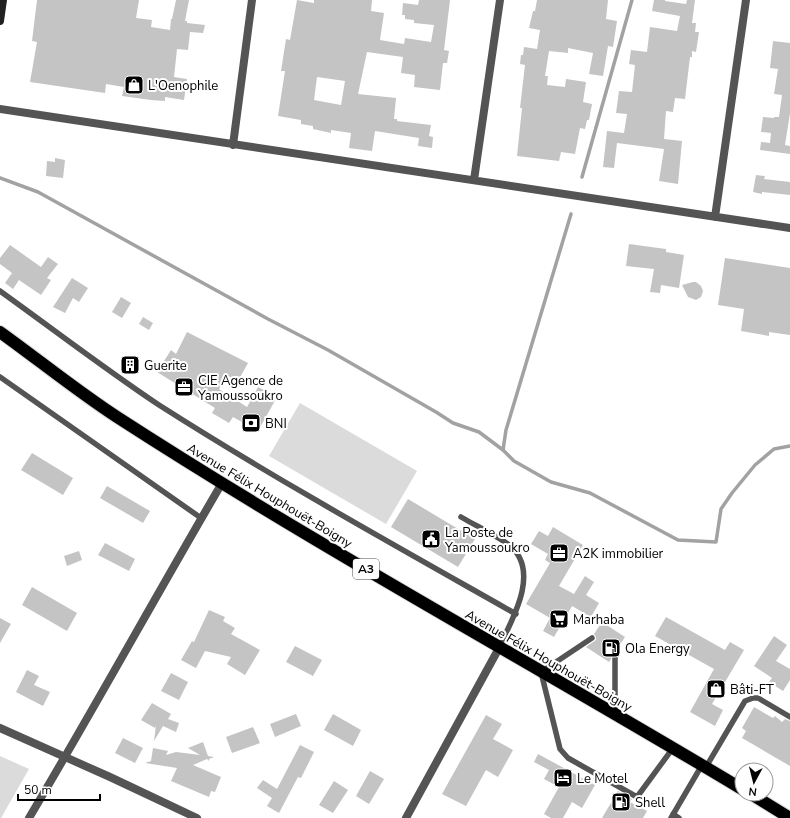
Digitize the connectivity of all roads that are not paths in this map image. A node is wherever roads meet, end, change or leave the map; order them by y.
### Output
1 (3, 0) edge
2 (252, 0) edge
3 (500, 0) edge
4 (746, 0) edge
5 (0, 21) edge
6 (0, 109) edge
7 (232, 145) junction
8 (474, 180) junction
9 (715, 217) junction
10 (790, 228) edge
11 (0, 291) edge
12 (0, 332) edge
13 (0, 377) edge
14 (222, 483) junction
15 (461, 517) dead end
16 (201, 518) junction
17 (516, 614) junction
18 (592, 638) dead end
19 (499, 648) junction
20 (615, 653) dead end
21 (541, 672) junction
22 (615, 714) junction
23 (790, 717) edge
24 (0, 728) edge
25 (673, 748) junction
26 (65, 758) junction
27 (704, 766) junction
28 (734, 784) edge
29 (764, 802) edge
30 (672, 816) edge
31 (29, 818) edge
32 (197, 818) edge
33 (406, 818) edge
34 (679, 818) edge
35 (790, 818) edge

1 - 5 street
2 - 7 street
3 - 8 street
4 - 9 street
6 - 7 street
7 - 8 street
8 - 9 street
9 - 10 street
11 - 17 lane
12 - 14 highway, Avenue Félix Houphouët-Boigny / A3
13 - 16 lane
14 - 16 street
14 - 19 highway, Avenue Félix Houphouët-Boigny / A3
15 - 17 lane
16 - 26 street
17 - 19 lane
18 - 21 lane
19 - 21 highway, Avenue Félix Houphouët-Boigny / A3
19 - 33 street
20 - 22 lane
21 - 22 highway, Avenue Félix Houphouët-Boigny / A3
21 - 25 lane
22 - 25 highway, Avenue Félix Houphouët-Boigny / A3
23 - 27 lane
24 - 26 street
25 - 27 highway, Avenue Félix Houphouët-Boigny / A3
26 - 31 street
26 - 32 street
27 - 28 highway, Avenue Félix Houphouët-Boigny / A3
27 - 30 lane
29 - 35 highway
30 - 34 lane

